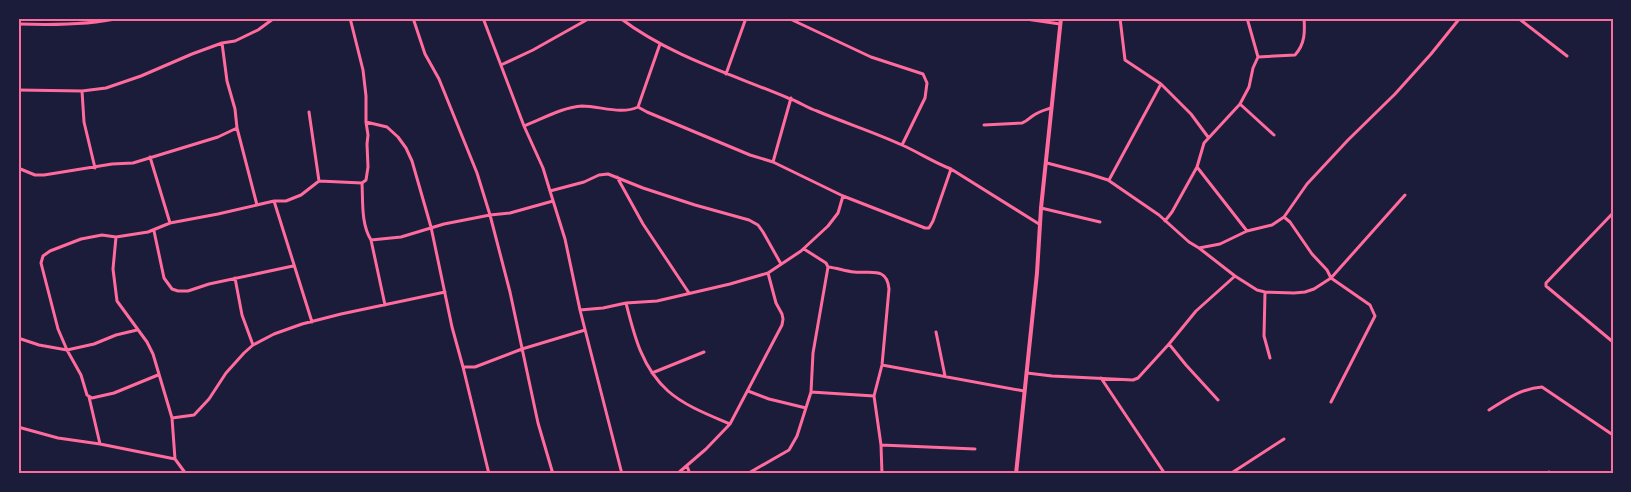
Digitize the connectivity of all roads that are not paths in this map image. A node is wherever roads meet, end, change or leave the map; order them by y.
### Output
1 (119, 18) edge
2 (273, 18) edge
3 (278, 18) edge
4 (350, 18) edge
5 (413, 18) edge
6 (483, 18) edge
7 (590, 18) edge
8 (620, 18) edge
9 (746, 18) edge
10 (788, 18) edge
11 (1019, 18) edge
12 (1061, 18) edge
13 (1120, 18) edge
14 (1247, 18) edge
15 (1304, 18) edge
16 (1459, 18) edge
17 (1518, 18) edge
18 (18, 24) edge
19 (1060, 24) junction
20 (222, 43) junction
21 (660, 44) junction
22 (1568, 56) dead end
23 (1258, 57) junction
24 (501, 65) junction
25 (726, 74) junction
26 (1161, 84) junction
27 (18, 90) edge
28 (82, 91) junction
29 (791, 99) junction
30 (1240, 104) junction
31 (638, 107) junction
32 (1051, 108) junction
33 (309, 112) dead end
34 (366, 122) junction
35 (984, 125) dead end
36 (524, 126) junction
37 (237, 128) junction
38 (1274, 135) dead end
39 (1208, 137) junction
40 (902, 145) junction
41 (150, 157) junction
42 (773, 162) junction
43 (1047, 163) junction
44 (1197, 167) junction
45 (18, 168) edge
46 (95, 168) junction
47 (951, 169) junction
48 (617, 177) junction
49 (1108, 180) junction
50 (319, 181) junction
51 (362, 183) junction
52 (550, 191) junction
53 (1405, 195) dead end
54 (843, 196) junction
55 (274, 201) junction
56 (553, 201) junction
57 (257, 205) junction
58 (1041, 207) junction
59 (1613, 213) edge
60 (490, 215) junction
61 (1284, 217) junction
62 (1165, 220) junction
63 (1100, 222) dead end
64 (170, 223) junction
65 (1040, 224) junction
66 (432, 227) junction
67 (154, 231) junction
68 (1247, 231) junction
69 (116, 237) junction
70 (371, 240) junction
71 (1199, 248) junction
72 (804, 249) junction
73 (782, 265) junction
74 (293, 266) junction
75 (828, 267) junction
76 (768, 273) junction
77 (1235, 276) junction
78 (235, 278) junction
79 (1331, 278) junction
80 (445, 292) junction
81 (1265, 292) junction
82 (689, 293) junction
83 (626, 303) junction
84 (385, 305) junction
85 (580, 310) junction
86 (312, 322) junction
87 (136, 330) junction
88 (585, 330) junction
89 (936, 332) dead end
90 (18, 338) edge
91 (1613, 342) edge
92 (1169, 344) junction
93 (253, 345) junction
94 (67, 350) junction
95 (522, 350) junction
96 (704, 352) dead end
97 (1270, 358) dead end
98 (882, 365) junction
99 (463, 367) junction
100 (652, 372) junction
101 (1026, 373) junction
102 (158, 375) junction
103 (945, 376) junction
104 (1101, 378) junction
105 (748, 391) junction
106 (1024, 391) junction
107 (811, 392) junction
108 (874, 396) junction
109 (89, 397) junction
110 (1218, 400) dead end
111 (1331, 402) dead end
112 (806, 408) junction
113 (1489, 410) dead end
114 (172, 418) junction
115 (729, 424) junction
116 (18, 427) edge
117 (1613, 435) edge
118 (1284, 439) dead end
119 (100, 444) junction
120 (881, 445) junction
121 (975, 449) dead end
122 (175, 459) junction
123 (687, 466) junction
124 (186, 474) edge
125 (489, 474) edge
126 (553, 474) edge
127 (622, 474) edge
128 (677, 474) edge
129 (690, 474) edge
130 (747, 474) edge
131 (882, 474) edge
132 (1016, 474) edge
133 (1165, 474) edge
134 (1230, 474) edge

1 - 18 street
2 - 3 street
2 - 20 street
4 - 34 street
5 - 60 street
6 - 24 street
7 - 24 street
8 - 21 street
9 - 25 street
10 - 40 street
11 - 19 street
12 - 19 street
13 - 26 street
14 - 23 street
15 - 23 street
16 - 61 street
17 - 22 street
19 - 32 street
20 - 28 street
20 - 37 street
21 - 25 street
21 - 31 street
23 - 30 street
24 - 36 street
25 - 29 street
26 - 39 street
26 - 49 street
27 - 28 street
28 - 46 street
29 - 40 street
29 - 42 street
30 - 38 street
30 - 39 street
31 - 36 street
31 - 42 street
32 - 35 street
32 - 43 street
33 - 50 street
34 - 51 street
34 - 66 street
36 - 52 street
37 - 41 street
37 - 57 street
39 - 44 street
40 - 47 street
41 - 46 street
41 - 64 street
42 - 54 street
43 - 49 street
43 - 58 street
44 - 62 street
44 - 68 street
45 - 46 street
47 - 54 street
47 - 65 street
48 - 52 street
48 - 73 street
48 - 82 street
49 - 62 street
50 - 51 street
50 - 55 street
51 - 70 street
52 - 56 street
53 - 79 street
54 - 72 street
55 - 57 street
55 - 74 street
56 - 60 street
56 - 85 street
57 - 64 street
58 - 63 street
58 - 65 street
59 - 91 street
60 - 66 street
60 - 95 street
61 - 68 street
61 - 79 street
62 - 71 street
64 - 67 street
65 - 101 street
66 - 70 street
66 - 80 street
67 - 69 street
67 - 78 street
68 - 71 street
69 - 87 street
69 - 94 street
70 - 84 street
71 - 77 street
72 - 73 street
72 - 75 street
73 - 76 street
74 - 78 street
74 - 86 street
75 - 98 street
75 - 107 street
76 - 82 street
76 - 105 street
77 - 81 street
77 - 92 street
78 - 93 street
79 - 81 street
79 - 111 street
80 - 84 street
80 - 99 street
81 - 97 street
82 - 83 street
83 - 85 street
83 - 100 street
84 - 86 street
85 - 88 street
86 - 93 street
87 - 94 street
87 - 102 street
88 - 95 street
88 - 127 street
89 - 103 street
90 - 94 street
92 - 104 street
92 - 110 street
93 - 114 street
94 - 109 street
95 - 99 street
95 - 126 street
96 - 100 street
98 - 103 street
98 - 108 street
99 - 125 street
100 - 115 street
101 - 104 street
101 - 106 street
102 - 109 street
102 - 114 street
103 - 106 street
104 - 133 street
105 - 112 street
105 - 115 street
106 - 132 street
107 - 108 street
107 - 112 street
108 - 120 street
109 - 119 street
112 - 130 street
113 - 117 street
114 - 122 street
115 - 123 street
116 - 119 street
118 - 134 street
119 - 122 street
120 - 121 street
120 - 131 street
122 - 124 street
123 - 128 street
123 - 129 street

